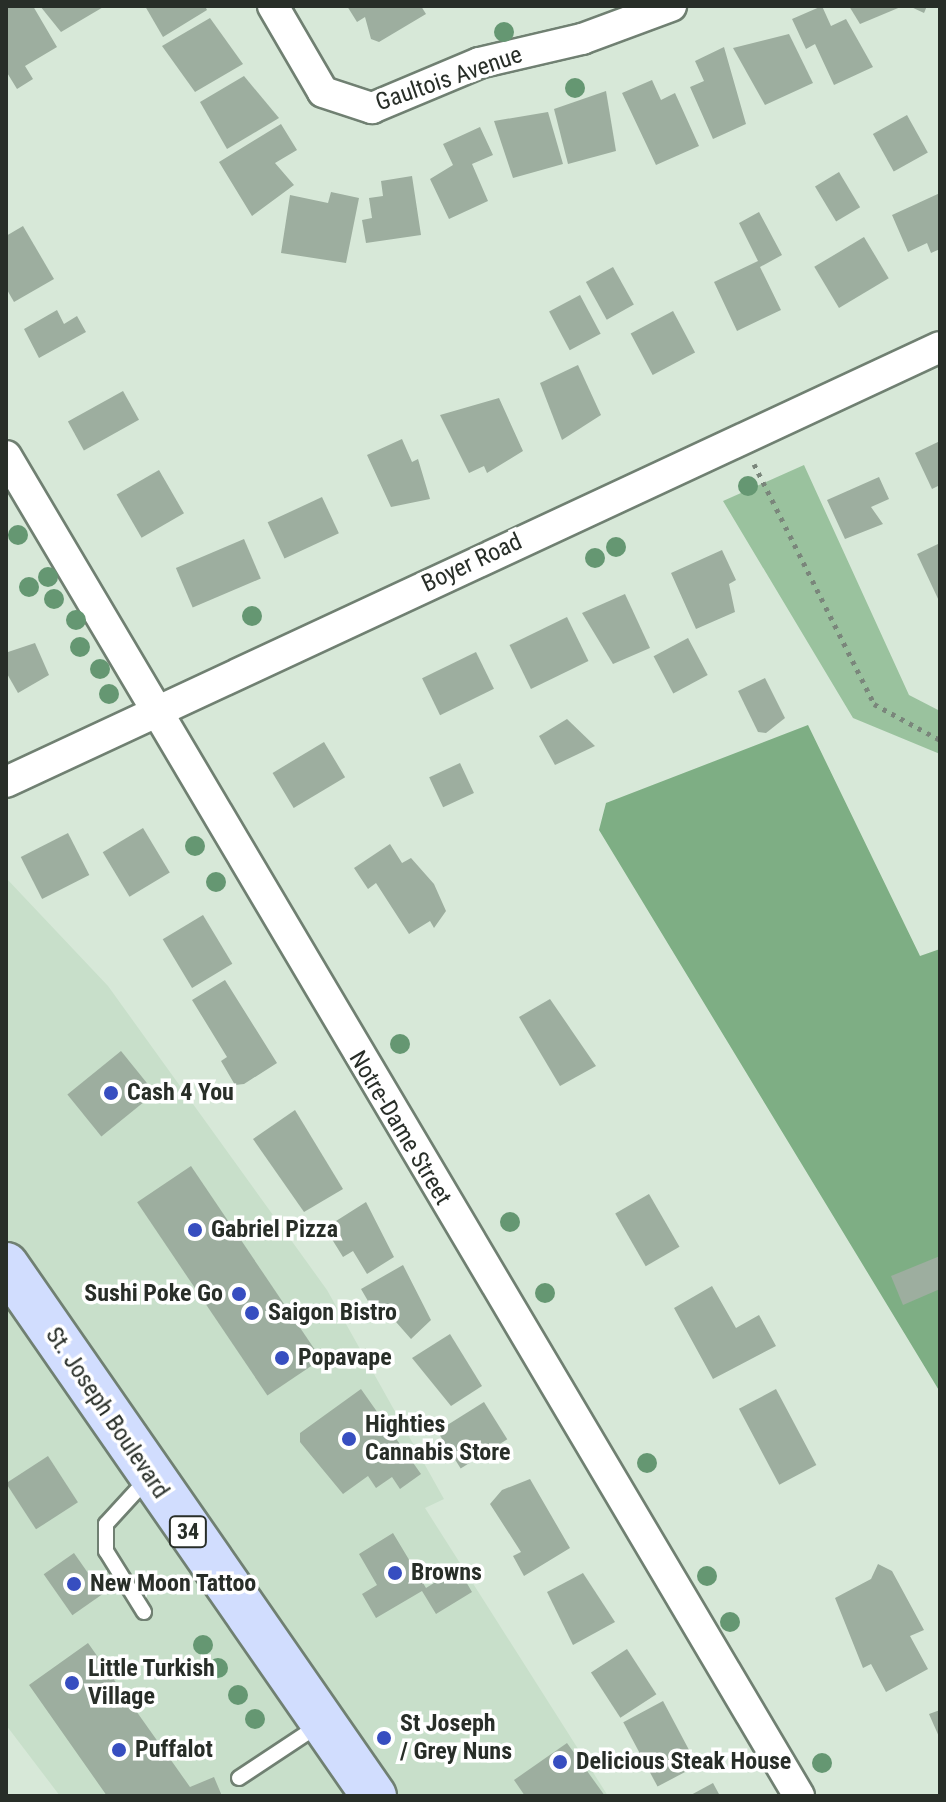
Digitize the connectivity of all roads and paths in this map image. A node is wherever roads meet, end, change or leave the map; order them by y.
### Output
1 (273, 6) edge
2 (671, 6) edge
3 (940, 347) edge
4 (744, 437) junction
5 (6, 456) edge
6 (153, 713) junction
7 (940, 740) edge
8 (6, 782) edge
9 (6, 1265) edge
10 (150, 1477) junction
11 (144, 1612) dead end
12 (323, 1722) junction
13 (239, 1778) dead end
14 (374, 1796) edge
15 (799, 1796) edge

1 - 2 street, Gaultois Avenue
3 - 4 street, Boyer Road
4 - 6 street, Boyer Road
4 - 7 path
5 - 6 street, Notre-Dame Street
6 - 8 street, Boyer Road
6 - 15 street, Notre-Dame Street
9 - 10 main road, St. Joseph Boulevard / 34
10 - 11 lane
10 - 12 main road, St. Joseph Boulevard / 34
12 - 13 lane
12 - 14 main road, St. Joseph Boulevard / 34

